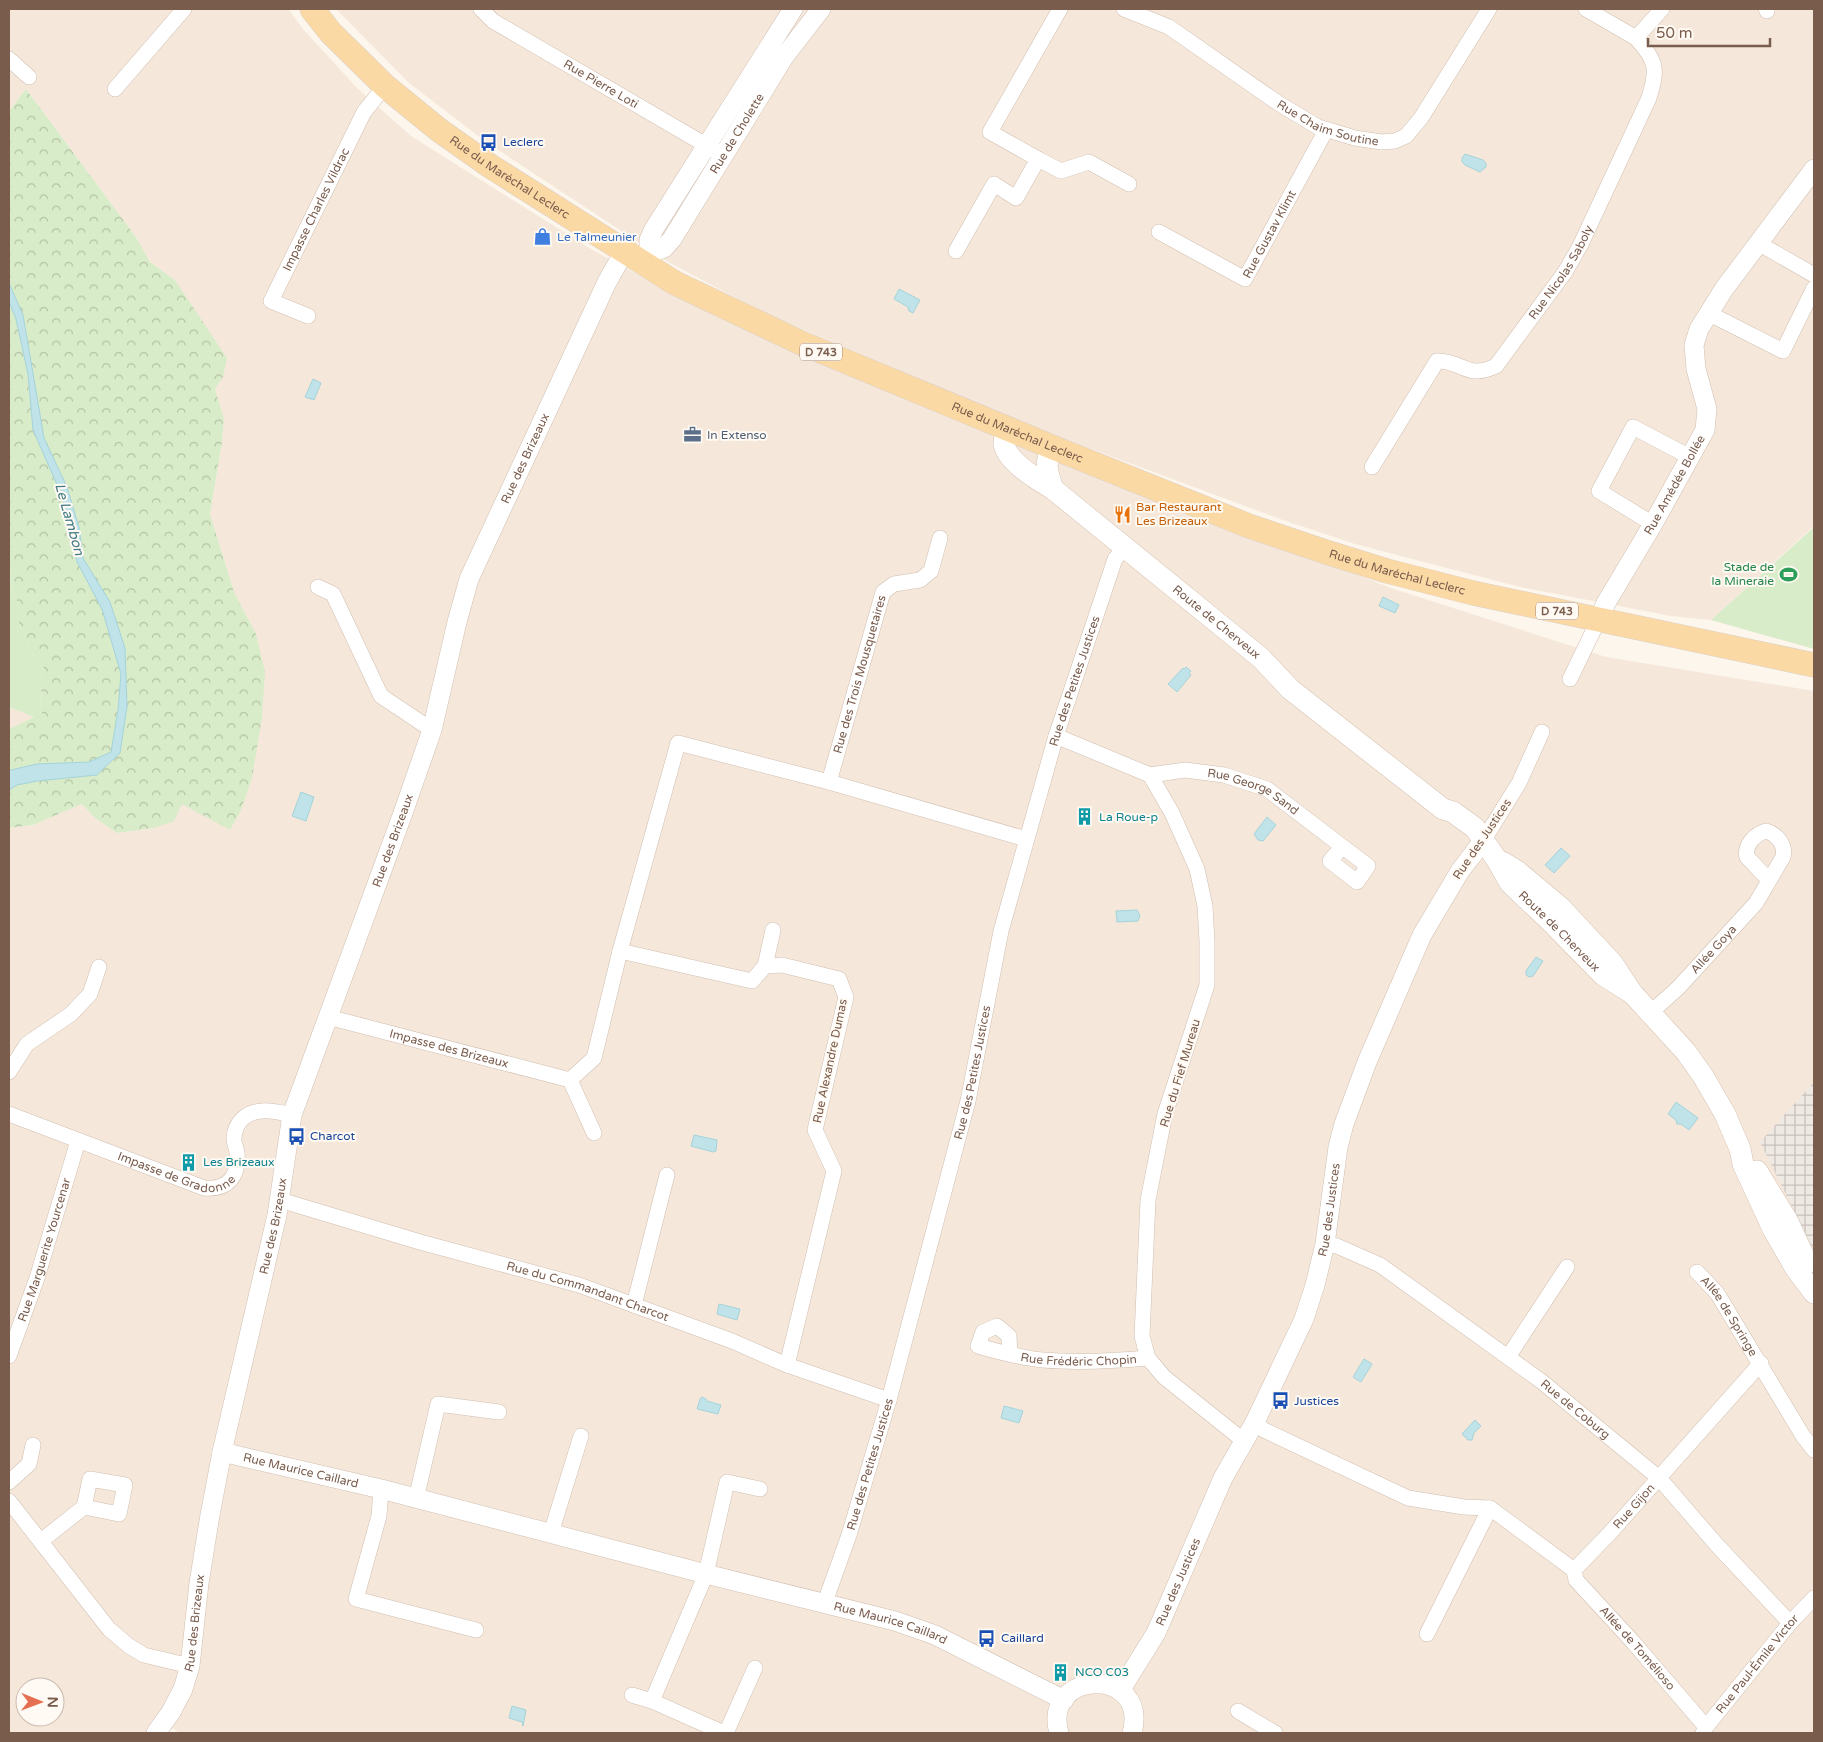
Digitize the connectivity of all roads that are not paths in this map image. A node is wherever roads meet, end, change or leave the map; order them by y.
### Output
1 (184, 9) edge
2 (312, 9) edge
3 (481, 9) edge
4 (793, 9) edge
5 (821, 9) edge
6 (1060, 9) edge
7 (1124, 9) edge
8 (1489, 9) edge
9 (1586, 9) edge
10 (1662, 9) edge
11 (1636, 38) junction
12 (9, 59) edge
13 (29, 77) dead end
14 (385, 86) junction
15 (115, 89) dead end
16 (1326, 130) junction
17 (706, 147) junction
18 (724, 156) junction
19 (1038, 159) junction
20 (1814, 169) edge
21 (1129, 184) dead end
22 (1159, 232) dead end
23 (1758, 242) junction
24 (956, 251) dead end
25 (638, 256) junction
26 (1814, 275) edge
27 (1814, 288) edge
28 (1708, 313) junction
29 (308, 316) dead end
30 (1006, 428) junction
31 (1052, 447) junction
32 (1690, 457) junction
33 (1372, 467) dead end
34 (1053, 490) junction
35 (1653, 524) junction
36 (940, 538) dead end
37 (1125, 547) junction
38 (318, 587) dead end
39 (1599, 619) junction
40 (1814, 665) edge
41 (1570, 679) dead end
42 (432, 730) junction
43 (1542, 732) dead end
44 (1056, 736) junction
45 (1150, 775) junction
46 (828, 782) junction
47 (1026, 839) junction
48 (1483, 841) junction
49 (1342, 847) dead end
50 (1769, 880) dead end
51 (773, 930) dead end
52 (620, 951) junction
53 (765, 966) junction
54 (99, 967) dead end
55 (1650, 1013) junction
56 (328, 1017) junction
57 (9, 1072) edge
58 (570, 1080) junction
59 (9, 1114) edge
60 (292, 1115) junction
61 (594, 1133) dead end
62 (78, 1141) junction
63 (1740, 1149) junction
64 (667, 1175) dead end
65 (280, 1200) junction
66 (1325, 1244) junction
67 (1567, 1267) dead end
68 (1696, 1272) dead end
69 (1814, 1277) edge
70 (1814, 1293) edge
71 (634, 1305) junction
72 (1010, 1354) dead end
73 (9, 1356) edge
74 (1508, 1357) junction
75 (1148, 1358) junction
76 (1761, 1363) junction
77 (787, 1365) junction
78 (889, 1400) junction
79 (500, 1412) dead end
80 (1254, 1422) junction
81 (581, 1436) dead end
82 (1244, 1441) junction
83 (33, 1445) dead end
84 (1814, 1450) edge
85 (222, 1452) junction
86 (1659, 1478) junction
87 (9, 1482) edge
88 (381, 1489) junction
89 (760, 1489) dead end
90 (416, 1499) junction
91 (9, 1501) edge
92 (84, 1507) dead end
93 (1490, 1508) junction
94 (552, 1534) junction
95 (41, 1541) junction
96 (1574, 1570) junction
97 (706, 1574) junction
98 (1814, 1598) edge
99 (825, 1602) junction
100 (1790, 1623) junction
101 (476, 1630) dead end
102 (1427, 1634) dead end
103 (190, 1666) junction
104 (755, 1668) dead end
105 (1120, 1691) junction
106 (632, 1695) dead end
107 (1064, 1700) junction
108 (652, 1701) junction
109 (1238, 1711) dead end
110 (1705, 1730) edge
111 (156, 1733) edge
112 (725, 1733) edge
113 (1059, 1733) edge
114 (1132, 1733) edge
115 (1275, 1733) edge

1 - 15 street
2 - 14 main road, Rue du Maréchal Leclerc / D 743
3 - 17 street, Rue Pierre Loti
4 - 17 street, Rue de Cholette
5 - 18 street, Rue de Cholette
6 - 19 street
7 - 16 street, Rue Chaim Soutine
8 - 16 street, Rue Chaim Soutine
9 - 11 street
10 - 11 street
11 - 33 street, Rue Nicolas Saboly
12 - 13 street
14 - 25 main road, Rue du Maréchal Leclerc / D 743
14 - 29 street, Impasse Charles Vildrac
16 - 22 street, Rue Gustav Klimt
17 - 18 street, Rue Pierre Loti
17 - 25 street, Rue de Cholette
18 - 25 street, Rue de Cholette
19 - 21 street
19 - 24 street
20 - 23 street, Rue Amédée Bollée
23 - 26 street
23 - 28 street, Rue Amédée Bollée
25 - 30 main road, Rue du Maréchal Leclerc / D 743
25 - 42 street, Rue des Brizeaux
27 - 28 street
28 - 32 street, Rue Amédée Bollée
30 - 31 main road, Rue du Maréchal Leclerc / D 743
30 - 34 main road, Route de Cherveux
31 - 34 main road
31 - 39 main road, Rue du Maréchal Leclerc / D 743
32 - 35 street, Rue Amédée Bollée
32 - 35 street
34 - 37 main road, Route de Cherveux
35 - 39 street, Rue Amédée Bollée
36 - 46 street, Rue des Trois Mousquetaires
37 - 44 street, Rue des Petites Justices
37 - 48 main road, Route de Cherveux
38 - 42 street
39 - 40 main road, Rue du Maréchal Leclerc / D 743
39 - 41 street
42 - 56 street, Rue des Brizeaux
43 - 48 street, Rue des Justices
44 - 45 street
44 - 47 street, Rue des Petites Justices
45 - 49 street, Rue George Sand
45 - 75 street, Rue du Fief Mureau
46 - 47 street
46 - 52 street
47 - 78 street, Rue des Petites Justices
48 - 55 main road, Route de Cherveux
48 - 66 street, Rue des Justices
50 - 55 street, Allée Goya
51 - 53 street
52 - 53 street
52 - 58 street
53 - 77 street, Rue Alexandre Dumas
54 - 57 street
55 - 63 main road, Route de Cherveux
56 - 58 street, Impasse des Brizeaux
56 - 60 street, Rue des Brizeaux
58 - 61 street
59 - 62 street, Impasse de Gradonne
60 - 62 street, Impasse de Gradonne
60 - 65 street, Rue des Brizeaux
62 - 73 street, Rue Marguerite Yourcenar
63 - 69 main road, Route de Cherveux
63 - 70 main road, Route de Cherveux
64 - 71 street
65 - 71 street, Rue du Commandant Charcot
65 - 85 street, Rue des Brizeaux
66 - 74 street, Rue de Coburg
66 - 80 street, Rue des Justices
67 - 74 street
68 - 76 street, Allée de Springe
71 - 77 street, Rue du Commandant Charcot
72 - 75 street, Rue Frédéric Chopin
74 - 86 street, Rue de Coburg
75 - 82 street, Rue du Fief Mureau
76 - 84 street, Allée de Springe
76 - 86 street, Rue Gijon
77 - 78 street, Rue du Commandant Charcot
78 - 99 street, Rue des Petites Justices
79 - 90 street
80 - 82 street, Rue des Justices
80 - 93 street
81 - 94 street
82 - 105 street, Rue des Justices
83 - 87 street
85 - 88 street, Rue Maurice Caillard
85 - 103 street, Rue des Brizeaux
86 - 96 street, Rue Gijon
86 - 100 street, Rue de Coburg
88 - 90 street, Rue Maurice Caillard
88 - 101 street
89 - 97 street
90 - 94 street, Rue Maurice Caillard
91 - 95 street
92 - 95 street
93 - 96 street
93 - 102 street
94 - 97 street, Rue Maurice Caillard
95 - 103 street
96 - 110 street, Allée de Tomélioso
97 - 99 street, Rue Maurice Caillard
97 - 108 street
98 - 100 street, Rue Paul-Émile Victor
99 - 107 street, Rue Maurice Caillard
100 - 110 street, Rue Paul-Émile Victor
103 - 111 street, Rue des Brizeaux
104 - 112 street
105 - 107 street
105 - 114 street
106 - 108 street
107 - 113 street
108 - 112 street
109 - 115 street

